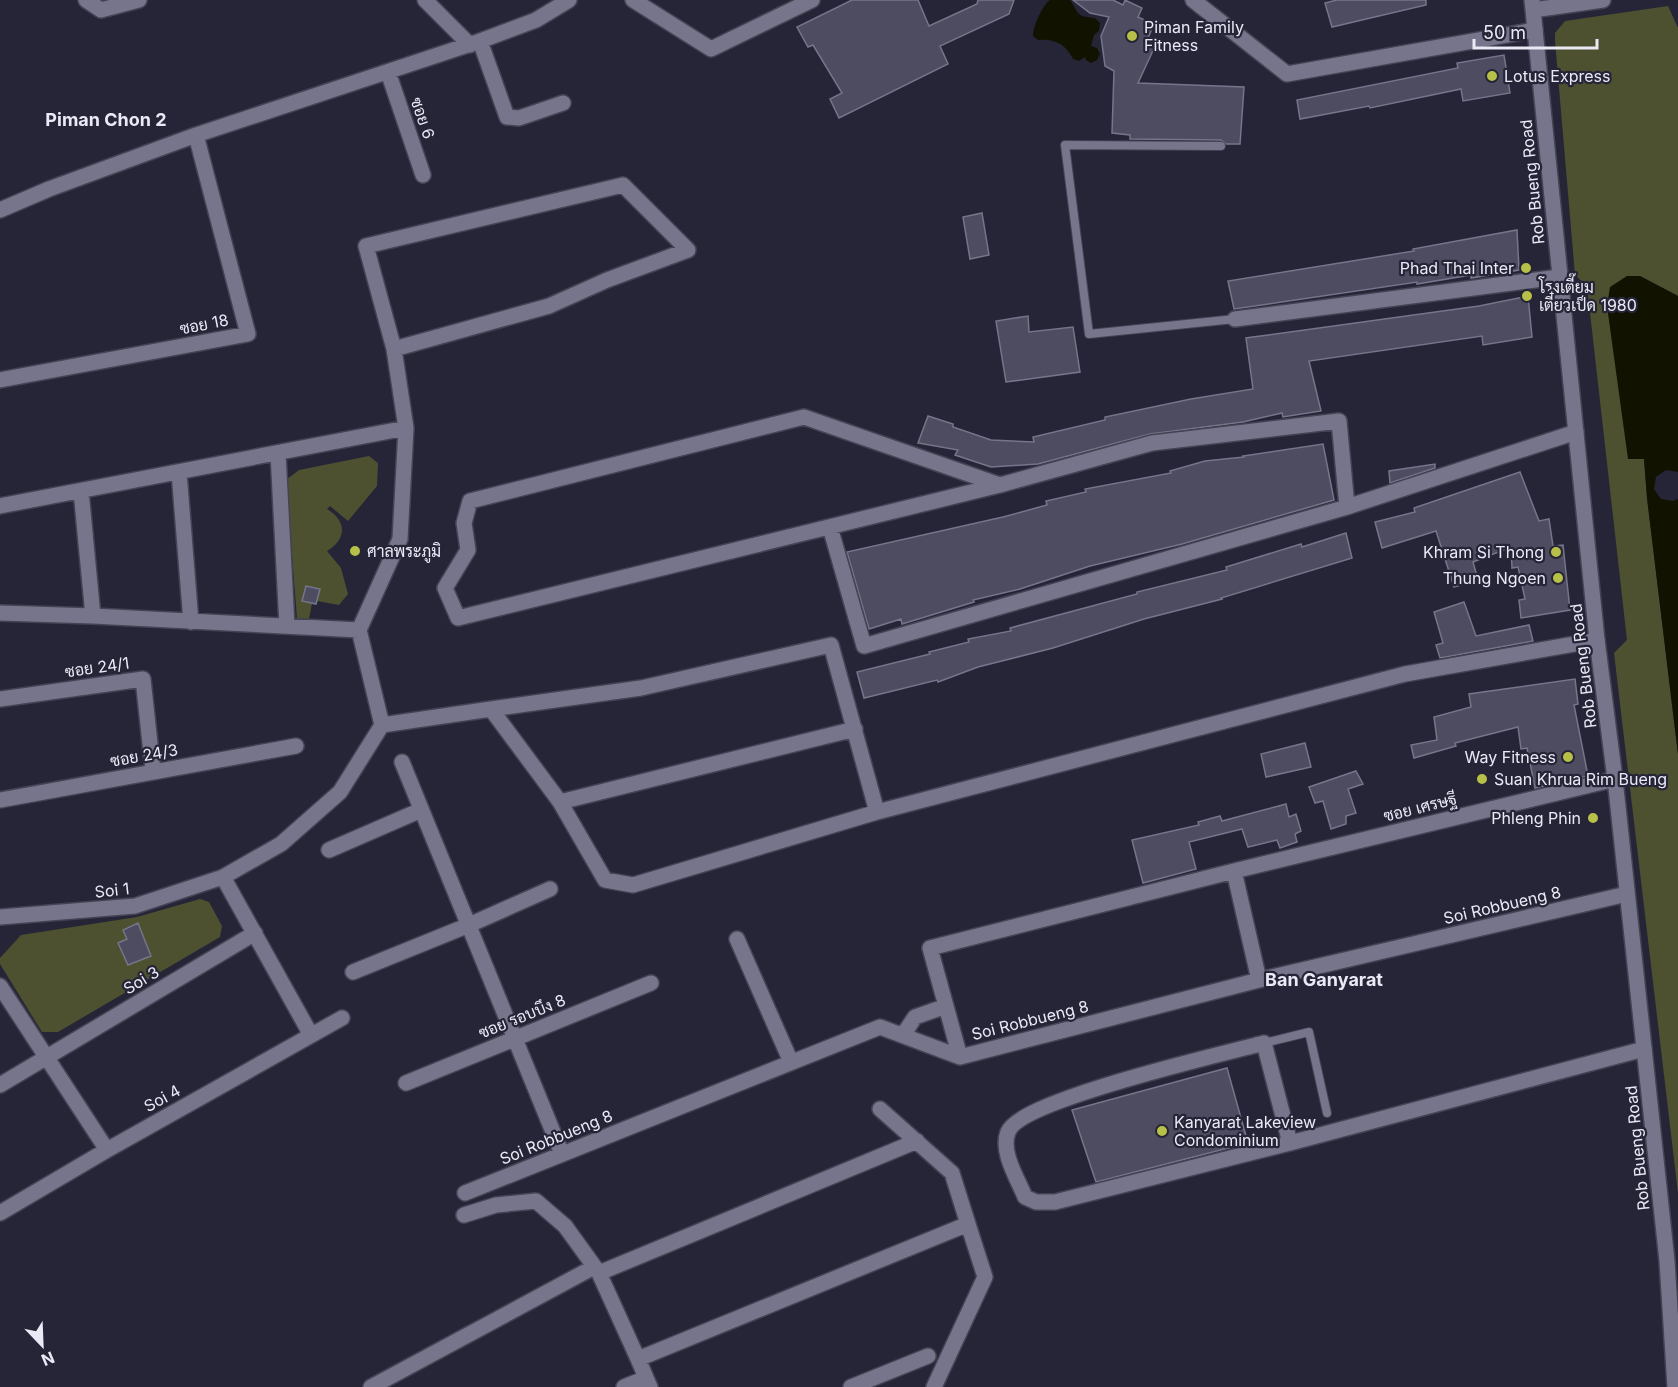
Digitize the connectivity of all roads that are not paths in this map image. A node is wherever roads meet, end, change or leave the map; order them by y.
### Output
1 (86, 0) edge
2 (139, 0) edge
3 (425, 0) edge
4 (568, 0) edge
5 (633, 0) edge
6 (812, 0) edge
7 (1193, 0) edge
8 (1603, 0) edge
9 (1532, 5) edge
10 (1535, 30) junction
11 (475, 43) junction
12 (388, 72) junction
13 (563, 103) dead end
14 (196, 135) junction
15 (1221, 146) dead end
16 (423, 175) dead end
17 (0, 210) edge
18 (1559, 277) junction
19 (1235, 319) joint
20 (394, 349) junction
21 (0, 380) edge
22 (406, 428) junction
23 (1575, 432) junction
24 (278, 453) junction
25 (179, 472) junction
26 (999, 485) junction
27 (81, 491) junction
28 (0, 506) edge
29 (1347, 507) junction
30 (830, 527) junction
31 (0, 613) edge
32 (93, 616) junction
33 (191, 622) junction
34 (287, 626) junction
35 (358, 630) junction
36 (1597, 640) junction
37 (0, 699) edge
38 (491, 709) junction
39 (382, 725) junction
40 (855, 729) junction
41 (296, 746) dead end
42 (402, 762) dead end
43 (153, 771) junction
44 (1615, 779) junction
45 (0, 800) edge
46 (560, 802) junction
47 (422, 810) junction
48 (877, 812) junction
49 (329, 850) dead end
50 (1234, 871) junction
51 (223, 877) junction
52 (550, 889) dead end
53 (1627, 894) junction
54 (0, 917) edge
55 (469, 926) junction
56 (255, 933) junction
57 (737, 939) dead end
58 (353, 972) dead end
59 (1259, 980) junction
60 (651, 983) dead end
61 (0, 986) edge
62 (946, 1006) junction
63 (342, 1018) dead end
64 (311, 1035) junction
65 (903, 1035) junction
66 (515, 1039) junction
67 (1264, 1043) junction
68 (1644, 1049) junction
69 (960, 1057) junction
70 (46, 1058) junction
71 (791, 1062) junction
72 (406, 1083) dead end
73 (0, 1086) edge
74 (880, 1109) dead end
75 (1327, 1113) dead end
76 (917, 1141) junction
77 (1290, 1143) junction
78 (107, 1150) junction
79 (562, 1154) junction
80 (465, 1193) dead end
81 (0, 1213) edge
82 (464, 1215) dead end
83 (968, 1224) junction
84 (597, 1270) junction
85 (928, 1356) dead end
86 (638, 1359) junction
87 (648, 1382) edge
88 (371, 1387) edge
89 (624, 1387) edge
90 (851, 1387) edge
91 (934, 1387) edge
92 (1675, 1387) edge

1 - 2 street
3 - 11 street
4 - 11 street
5 - 6 street
7 - 10 street
8 - 9 street, Rob Bueng Road
9 - 10 street, Rob Bueng Road
10 - 18 street, Rob Bueng Road
11 - 12 street
11 - 13 street
12 - 14 street
12 - 16 street, ซอย 6
14 - 17 street
14 - 21 street, ซอย 18
15 - 19 lane
18 - 19 street
18 - 23 street, Rob Bueng Road
20 - 20 street
20 - 22 street
22 - 24 street
22 - 35 street
23 - 29 street
23 - 36 street, Rob Bueng Road
24 - 25 street
24 - 34 street
25 - 27 street
25 - 33 street
26 - 29 street
26 - 30 street
26 - 30 street
27 - 28 street
27 - 32 street
29 - 30 street
31 - 32 street
32 - 33 street
33 - 34 street
34 - 35 street
35 - 39 street
36 - 44 street, Rob Bueng Road
36 - 48 street
37 - 43 street, ซอย 24/1
38 - 39 street
38 - 40 street
38 - 46 street
39 - 51 street, Soi 1
40 - 46 street
40 - 48 street
41 - 43 street, ซอย 24/3
42 - 47 street
43 - 45 street, ซอย 24/3
44 - 50 street, ซอย เศรษฐี
44 - 53 street, Rob Bueng Road
46 - 48 street
47 - 49 street
47 - 55 street
50 - 59 street
50 - 62 street, ซอย เศรษฐี
51 - 54 street, Soi 1
51 - 56 street
52 - 55 street
53 - 59 street, Soi Robbueng 8
53 - 68 street, Rob Bueng Road
55 - 58 street
55 - 66 street
56 - 64 street
56 - 70 street, Soi 3
57 - 71 street
59 - 69 street, Soi Robbueng 8
60 - 66 street, ซอย รอบบึง 8
61 - 70 street
62 - 65 street
62 - 69 street
63 - 64 street, Soi 4
64 - 78 street, Soi 4
65 - 69 street, Soi Robbueng 8
65 - 71 street, Soi Robbueng 8
66 - 72 street, ซอย รอบบึง 8
66 - 79 street
67 - 75 lane
67 - 77 street
67 - 77 street
68 - 77 street
68 - 92 street, Rob Bueng Road
70 - 73 street, Soi 3
70 - 78 street
71 - 79 street, Soi Robbueng 8
74 - 76 street
76 - 83 street
76 - 84 street
78 - 81 street, Soi 4
79 - 80 street, Soi Robbueng 8
82 - 84 street
83 - 86 street
83 - 91 street
84 - 86 street
84 - 88 street
85 - 90 street
86 - 87 street
87 - 89 street

